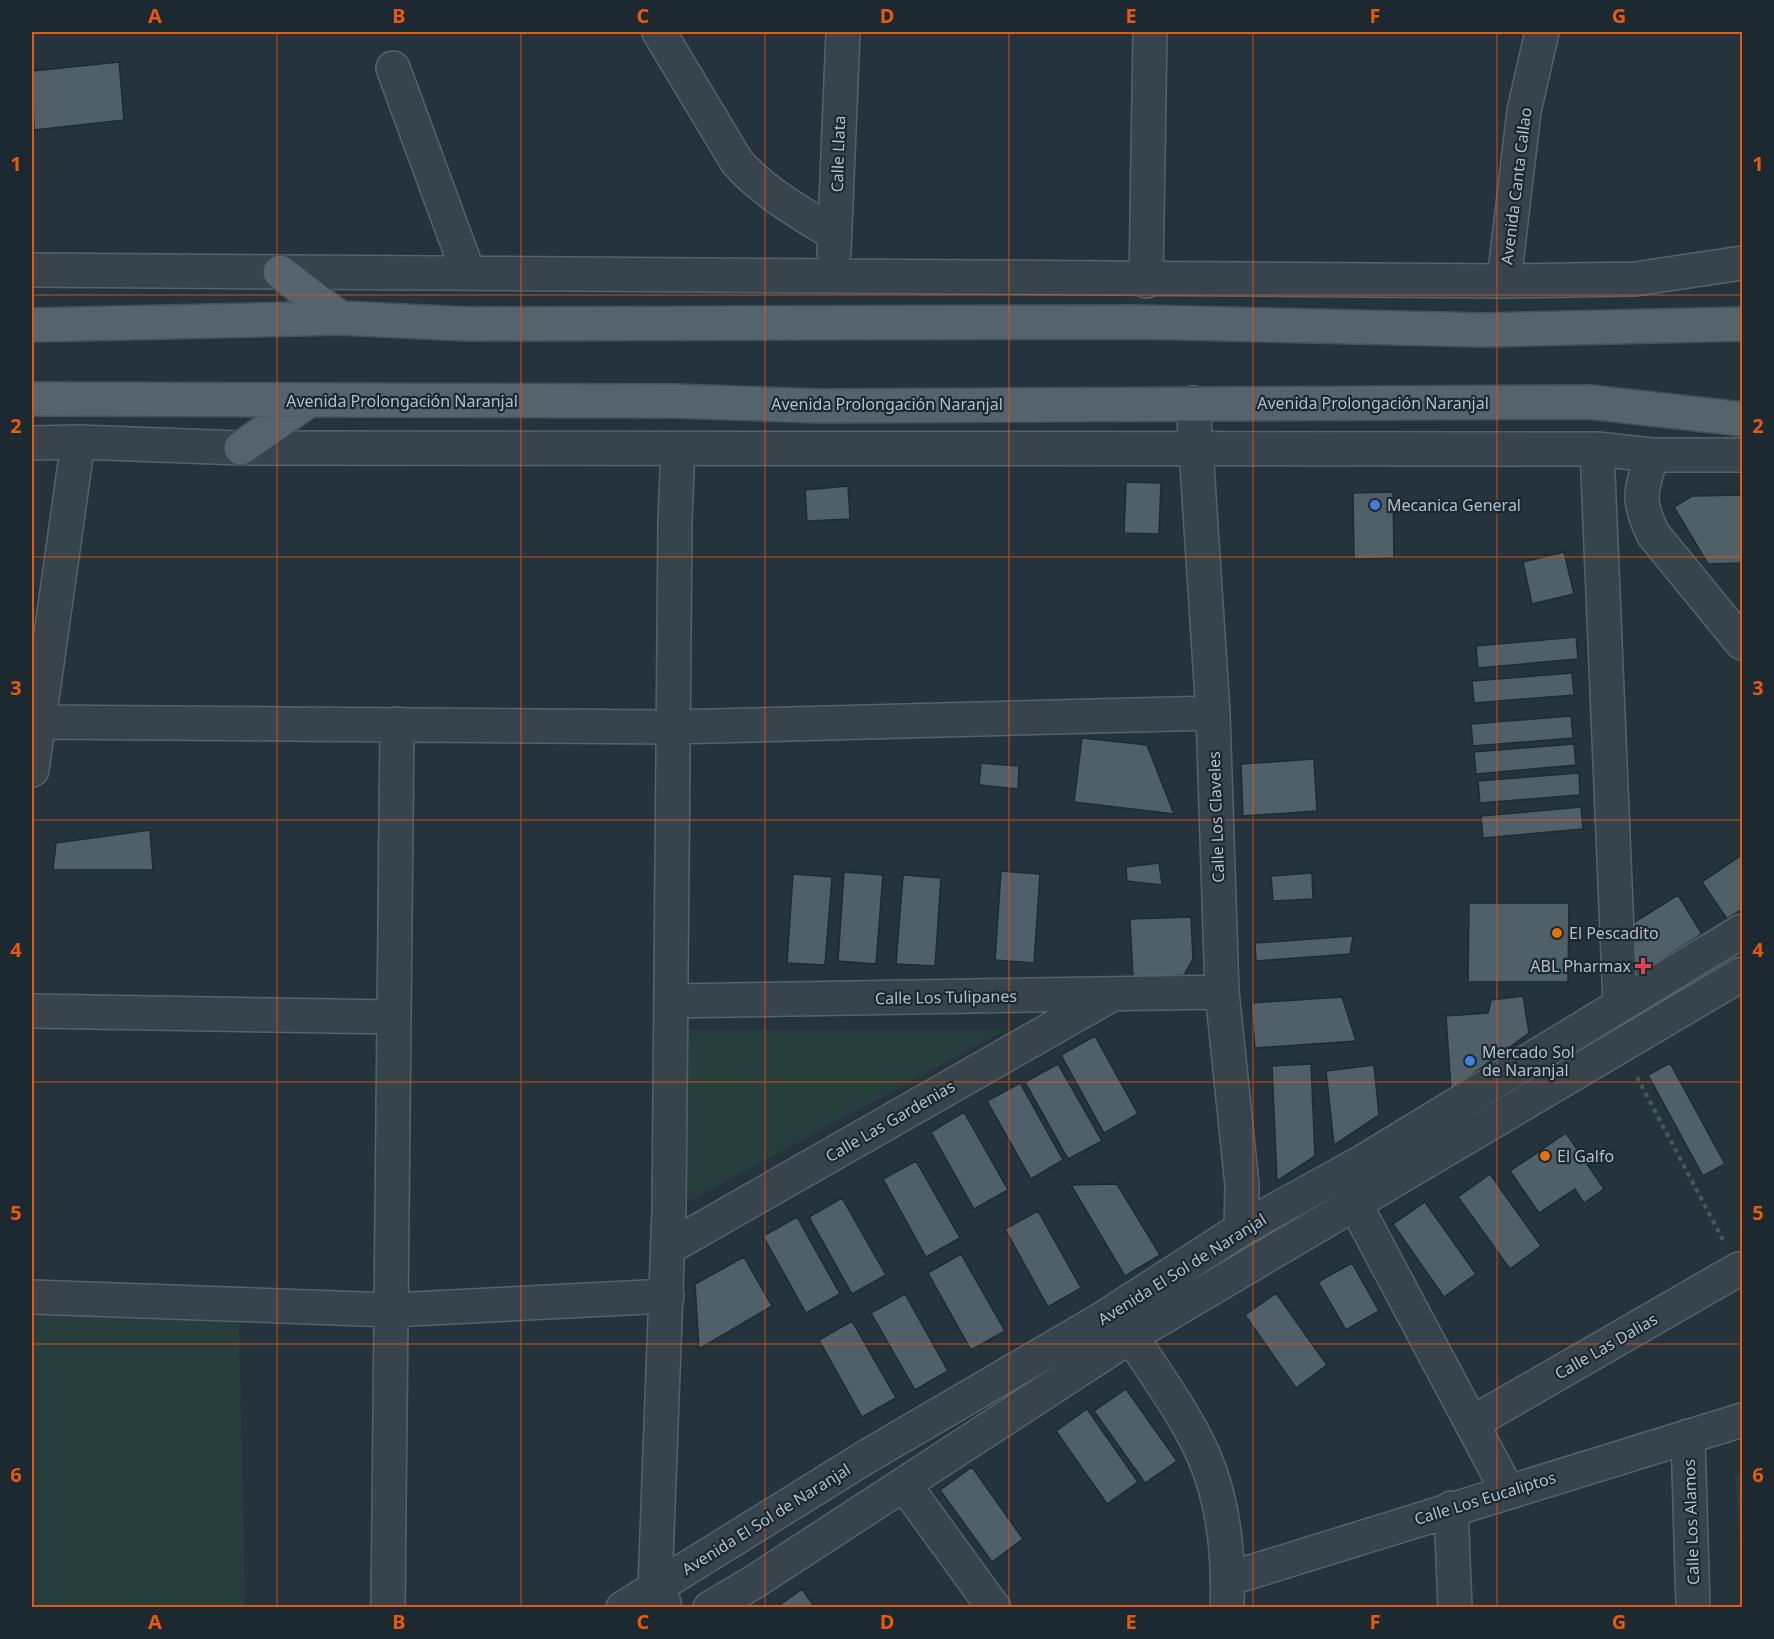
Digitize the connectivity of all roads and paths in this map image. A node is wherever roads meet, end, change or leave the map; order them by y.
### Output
1 (659, 32) edge
2 (843, 32) edge
3 (1150, 32) edge
4 (1542, 32) edge
5 (393, 68) dead end
6 (834, 234) junction
7 (1743, 263) edge
8 (32, 270) edge
9 (280, 272) junction
10 (468, 272) junction
11 (833, 277) junction
12 (1146, 281) junction
13 (1504, 281) junction
14 (340, 318) junction
15 (1743, 324) edge
16 (32, 326) edge
17 (32, 399) edge
18 (308, 401) junction
19 (1193, 403) junction
20 (1743, 419) edge
21 (78, 442) junction
22 (32, 443) edge
23 (241, 448) junction
24 (1196, 448) junction
25 (678, 449) junction
26 (1597, 449) junction
27 (1743, 454) edge
28 (1652, 455) junction
29 (1743, 643) edge
30 (1213, 713) junction
31 (39, 722) junction
32 (397, 724) junction
33 (673, 727) junction
34 (32, 770) edge
35 (1743, 931) edge
36 (1743, 974) edge
37 (1222, 992) junction
38 (1112, 994) junction
39 (670, 1001) junction
40 (1620, 1004) junction
41 (32, 1011) edge
42 (394, 1017) junction
43 (1621, 1047) junction
44 (1354, 1202) junction
45 (1241, 1229) junction
46 (668, 1248) junction
47 (1739, 1269) joint
48 (667, 1296) junction
49 (32, 1297) edge
50 (391, 1310) junction
51 (1131, 1336) junction
52 (1743, 1420) edge
53 (1472, 1423) junction
54 (1688, 1437) junction
55 (904, 1485) junction
56 (1508, 1490) junction
57 (1451, 1508) junction
58 (1228, 1593) edge
59 (661, 1598) edge
60 (388, 1608) edge
61 (622, 1608) edge
62 (710, 1608) edge
63 (994, 1608) edge
64 (1455, 1608) edge
65 (1693, 1608) edge

1 - 6 street
2 - 6 street, Calle Llata
3 - 12 street
4 - 13 street, Avenida Canta Callao
5 - 10 street
6 - 11 street, Calle Llata
7 - 13 street, Avenida Canta Callao
8 - 9 street
9 - 10 street
9 - 14 main road
10 - 11 street
11 - 12 street
12 - 13 street
14 - 15 main road
14 - 16 main road
17 - 18 main road, Avenida Prolongación Naranjal
18 - 19 main road, Avenida Prolongación Naranjal
18 - 23 main road
19 - 20 main road, Avenida Prolongación Naranjal
19 - 24 street, Calle Los Claveles
21 - 22 street
21 - 23 street
21 - 31 street
23 - 25 street
24 - 25 street
24 - 26 street
24 - 30 street, Calle Los Claveles
25 - 33 street
26 - 28 street
26 - 40 street
27 - 28 street
28 - 29 street
30 - 33 street
30 - 37 street, Calle Los Claveles
31 - 32 street
31 - 34 street
32 - 33 street
32 - 42 street
33 - 39 street
35 - 40 street, Avenida El Sol de Naranjal
36 - 43 street, Avenida El Sol de Naranjal
37 - 38 street, Calle Los Tulipanes
37 - 45 street, Calle Los Claveles
38 - 39 street, Calle Los Tulipanes
38 - 46 street, Calle Las Gardenias
39 - 46 street
40 - 45 street, Avenida El Sol de Naranjal
41 - 42 street
42 - 50 street
43 - 44 street, Avenida El Sol de Naranjal
43 - 47 path
44 - 51 street, Avenida El Sol de Naranjal
44 - 53 street
45 - 59 street, Avenida El Sol de Naranjal
46 - 48 street
47 - 53 street, Calle Las Dalias
48 - 50 street
48 - 59 street
49 - 50 street
50 - 60 street
51 - 55 street, Avenida El Sol de Naranjal
51 - 58 street
52 - 54 street, Calle Los Eucaliptos
53 - 56 street
54 - 56 street, Calle Los Eucaliptos
54 - 65 street, Calle Los Alamos
55 - 62 street, Avenida El Sol de Naranjal
55 - 63 street
56 - 57 street, Calle Los Eucaliptos
57 - 58 street, Calle Los Eucaliptos
57 - 64 street
59 - 61 street, Avenida El Sol de Naranjal

